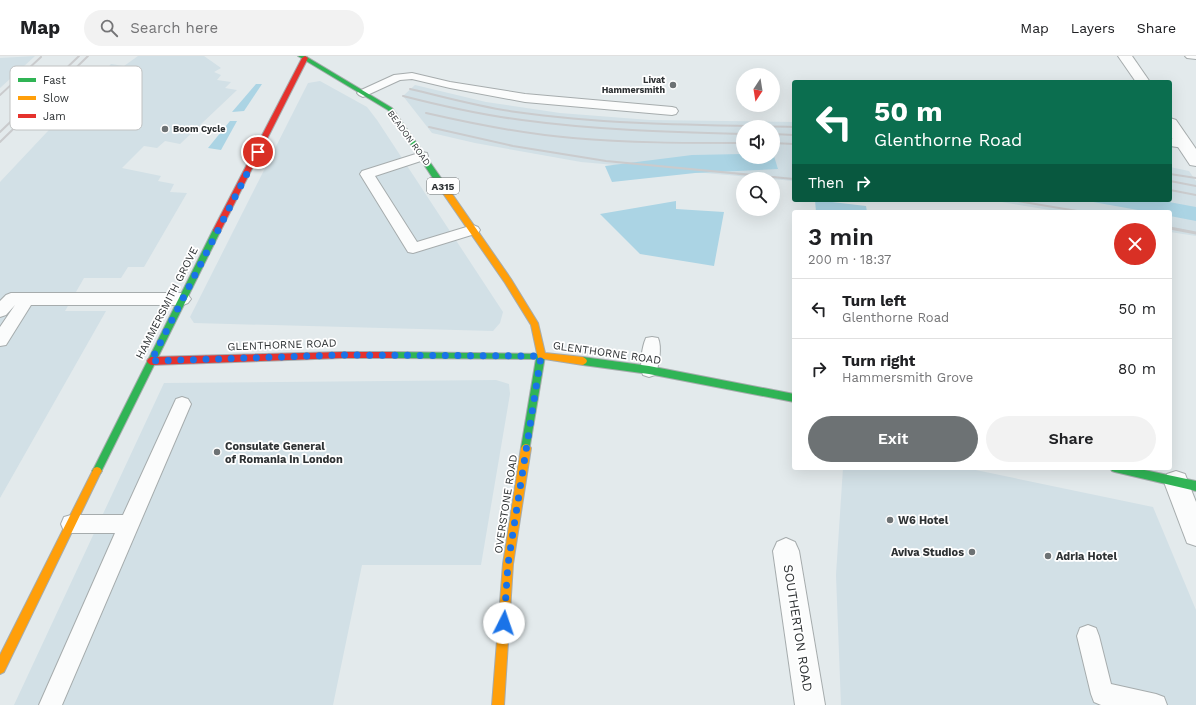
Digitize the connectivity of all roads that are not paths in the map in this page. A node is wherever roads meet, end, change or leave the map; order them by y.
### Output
1 (1125, 56) edge
2 (1191, 56) edge
3 (1196, 56) edge
4 (303, 57) edge
5 (1142, 80) edge
6 (363, 93) junction
7 (672, 111) dead end
8 (1172, 129) edge
9 (1177, 143) edge
10 (422, 156) junction
11 (1196, 161) edge
12 (473, 230) junction
13 (27, 299) junction
14 (183, 299) junction
15 (0, 311) edge
16 (0, 340) edge
17 (652, 343) dead end
18 (541, 356) junction
19 (151, 361) junction
20 (649, 370) junction
21 (792, 398) edge
22 (182, 404) dead end
23 (1124, 470) edge
24 (1186, 484) edge
25 (71, 524) junction
26 (129, 524) junction
27 (1196, 534) edge
28 (786, 551) dead end
29 (1088, 636) dead end
30 (0, 668) edge
31 (50, 705) edge
32 (498, 705) edge
33 (810, 705) edge
34 (1156, 705) edge

1 - 5 street
2 - 3 lane
4 - 6 street, BEADON ROAD / A315
4 - 14 street, HAMMERSMITH GROVE
6 - 7 lane
6 - 10 street, BEADON ROAD / A315
8 - 9 street
9 - 11 street
10 - 12 street, BEADON ROAD / A315
10 - 12 lane
12 - 18 street, BEADON ROAD / A315
13 - 14 lane
13 - 15 lane
13 - 16 lane
14 - 19 street, HAMMERSMITH GROVE
17 - 20 lane
18 - 19 street, GLENTHORNE ROAD
18 - 20 street, GLENTHORNE ROAD
18 - 32 street, OVERSTONE ROAD
19 - 25 street, HAMMERSMITH GROVE
20 - 21 street, GLENTHORNE ROAD
22 - 26 lane
23 - 24 street
24 - 27 street
25 - 26 lane
25 - 30 street, HAMMERSMITH GROVE
26 - 31 lane
28 - 33 street, SOUTHERTON ROAD
29 - 34 lane

